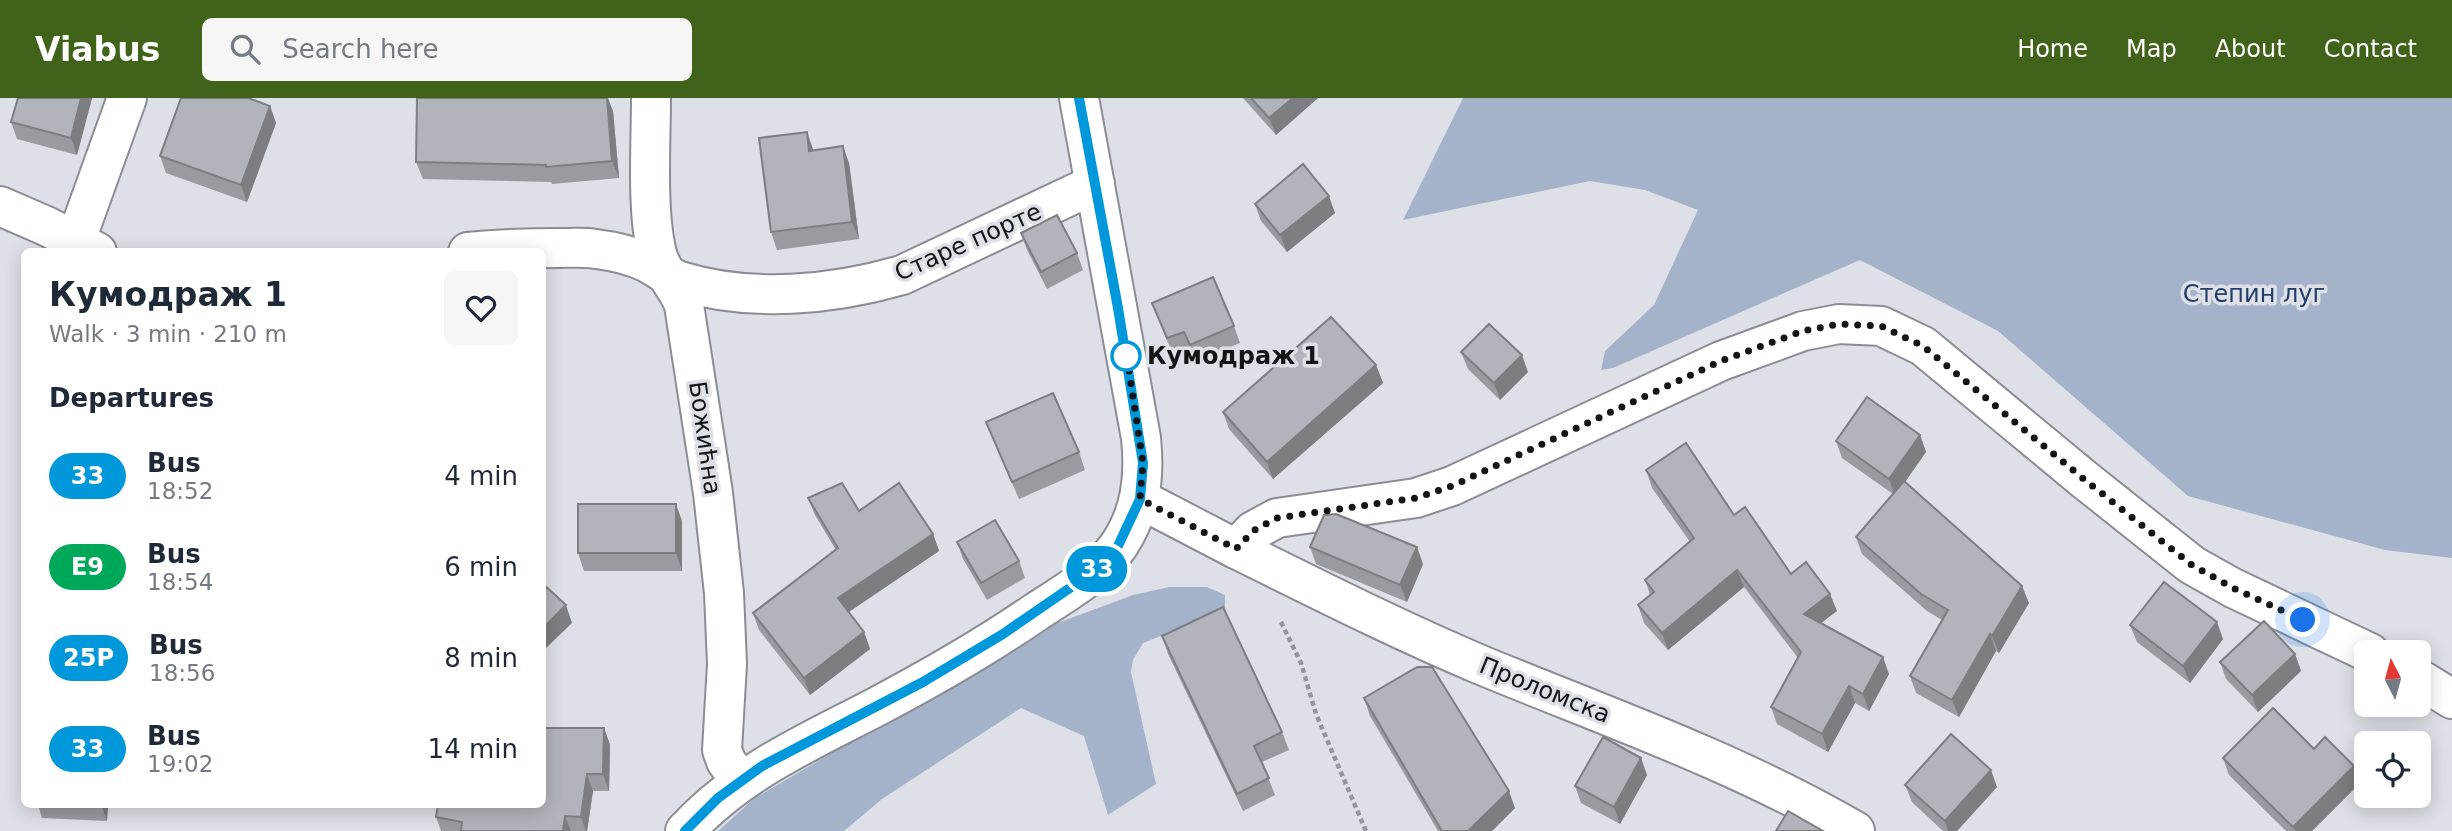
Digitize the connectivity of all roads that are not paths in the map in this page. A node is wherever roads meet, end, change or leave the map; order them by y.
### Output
1 (127, 98) edge
2 (651, 98) edge
3 (1079, 98) edge
4 (1095, 184) junction
5 (0, 206) edge
6 (87, 246) edge
7 (546, 248) edge
8 (666, 275) junction
9 (1140, 499) junction
10 (1236, 549) junction
11 (2354, 645) edge
12 (2431, 686) edge
13 (2452, 699) edge
14 (740, 781) junction
15 (685, 831) edge
16 (1855, 831) edge

1 - 6 street
2 - 8 street, Божићна
3 - 4 street
4 - 8 street, Старе порте
4 - 9 street
5 - 6 street
7 - 8 street, Старе порте
8 - 14 street, Божићна
9 - 10 street, Проломска
9 - 14 street
10 - 11 street
10 - 16 street, Проломска
12 - 13 street
14 - 15 street

